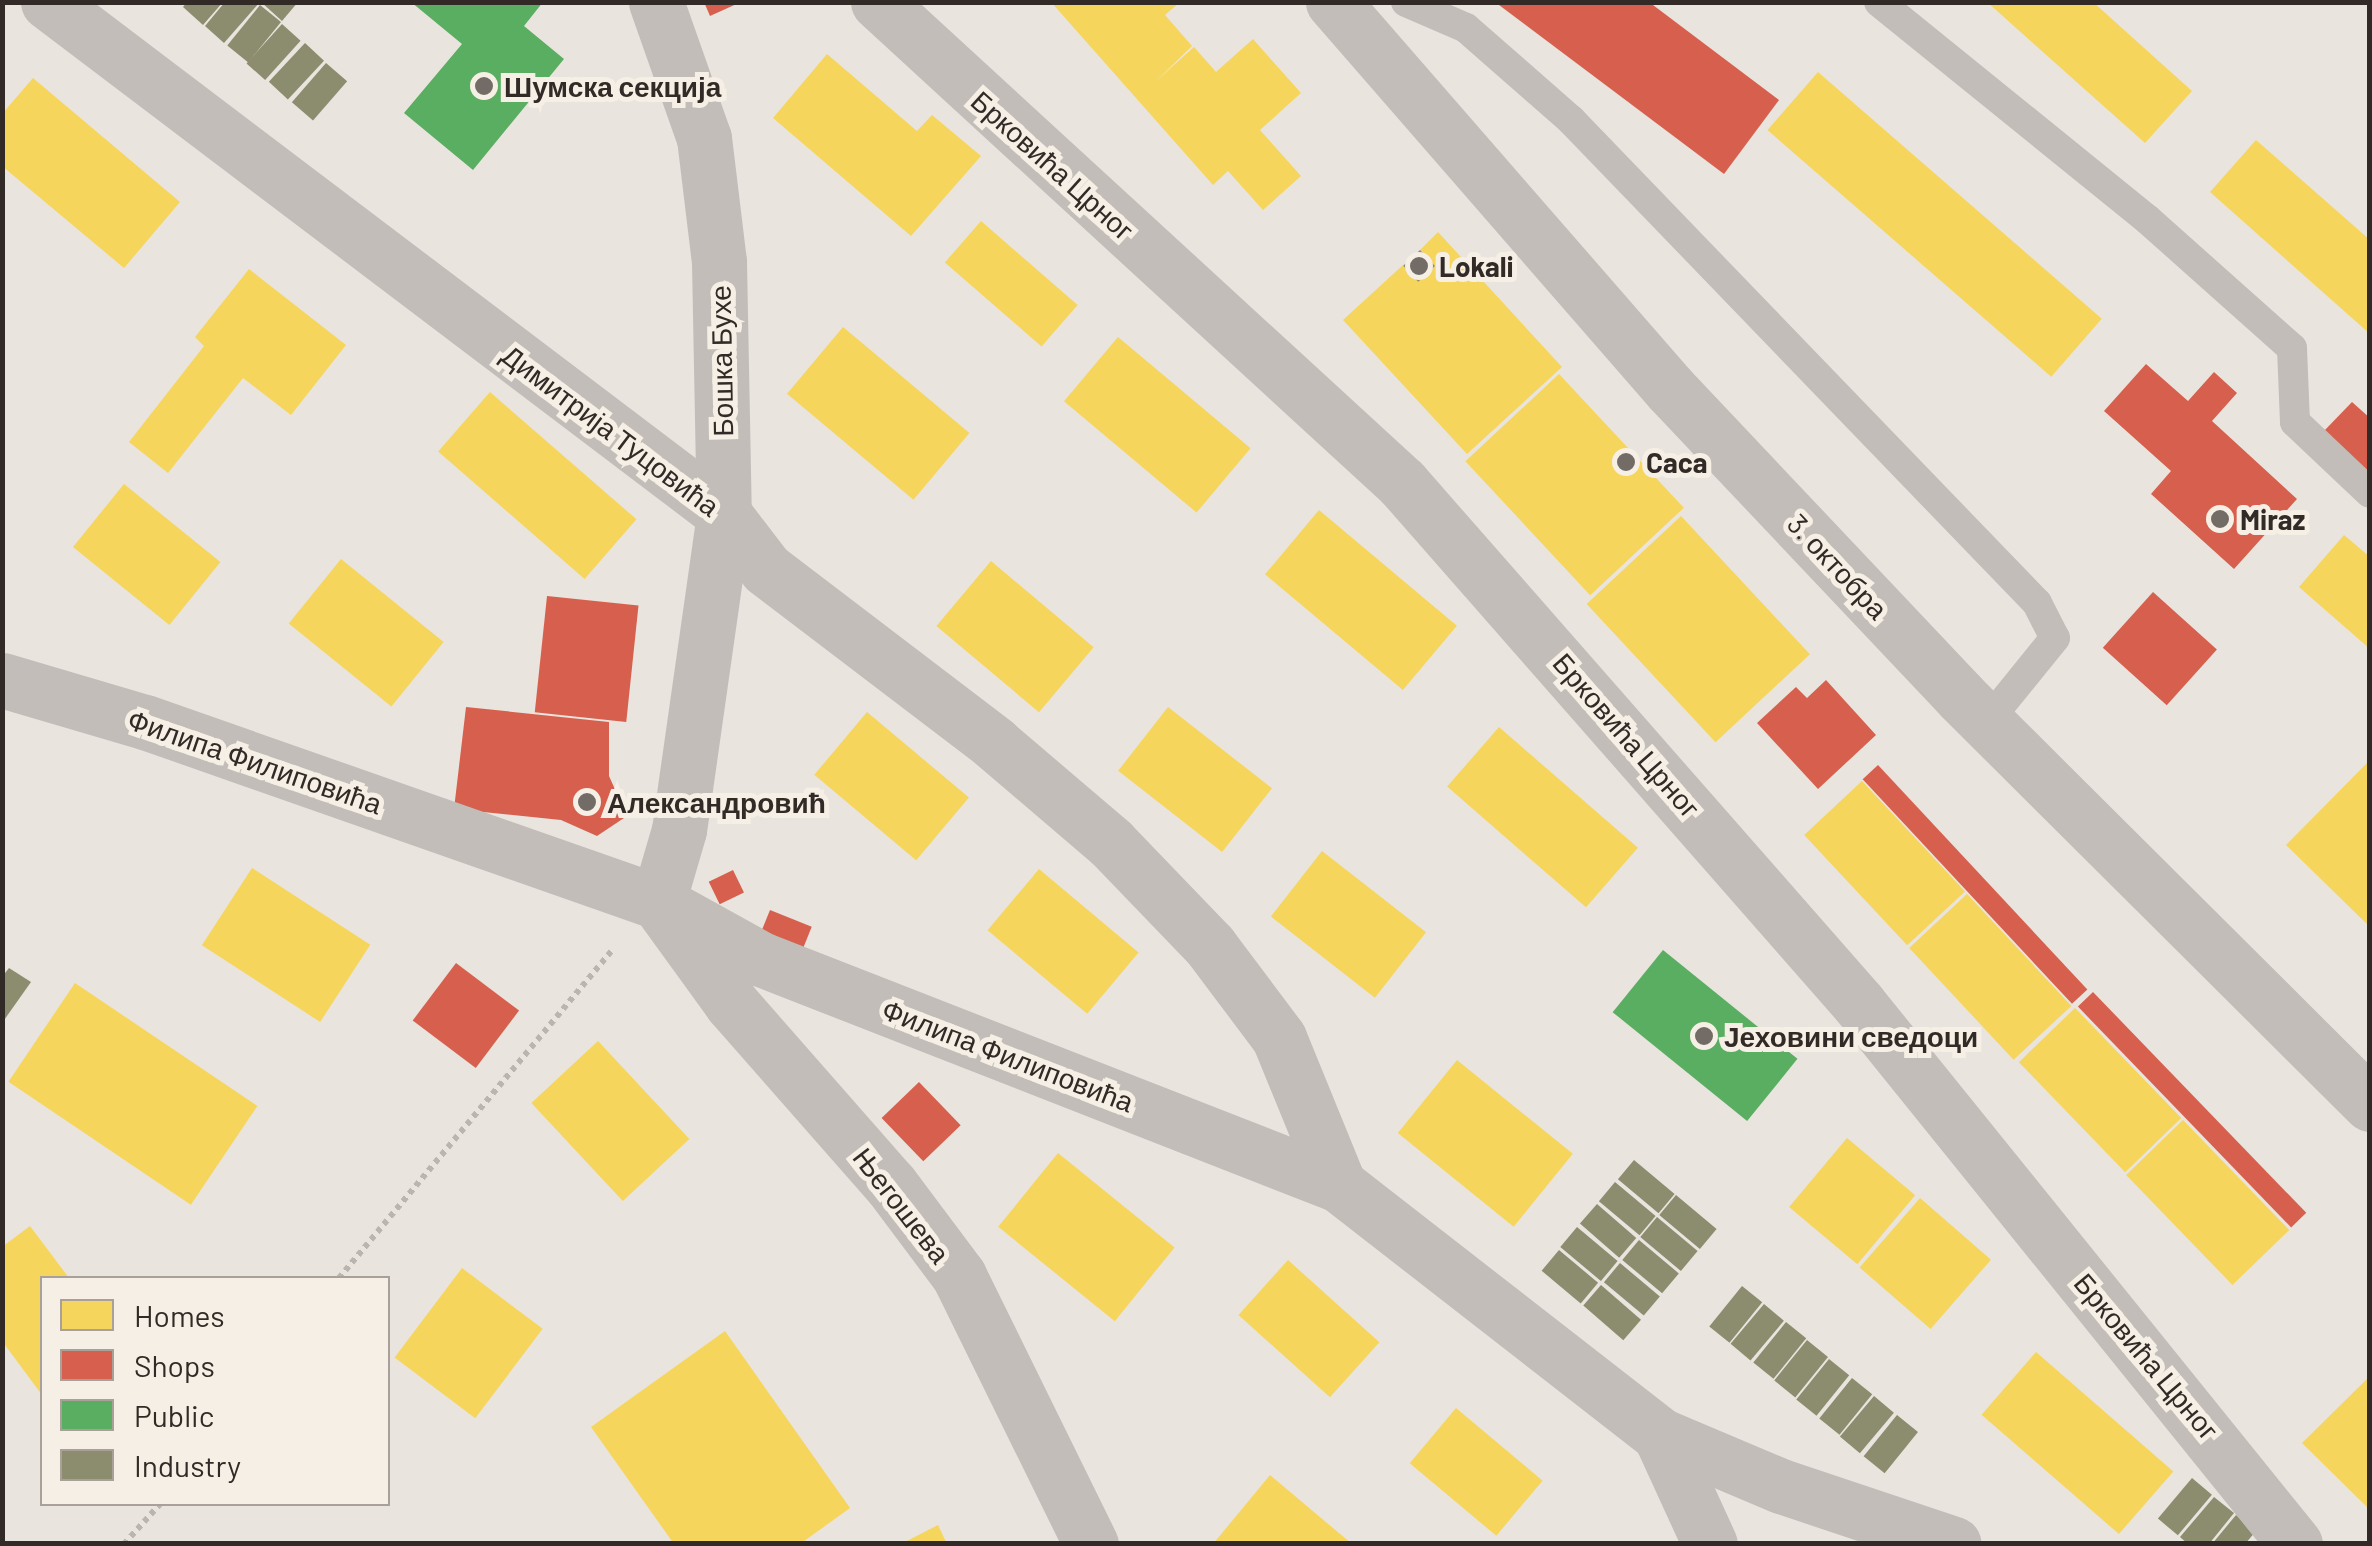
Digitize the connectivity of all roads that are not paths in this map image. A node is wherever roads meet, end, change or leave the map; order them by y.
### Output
1 (48, 2) edge
2 (656, 2) edge
3 (878, 2) edge
4 (1334, 2) edge
5 (1406, 2) edge
6 (1878, 2) edge
7 (2370, 493) edge
8 (724, 514) junction
9 (2, 680) edge
10 (1987, 722) junction
11 (658, 902) junction
12 (2370, 1104) edge
13 (1338, 1185) junction
14 (1660, 1435) junction
15 (1091, 1544) edge
16 (1710, 1544) edge
17 (1954, 1544) edge
18 (2295, 1544) edge

1 - 8 street, Димитрија Туцовића
2 - 8 street, Бошка Бухе
3 - 18 street, Брковића Црног
4 - 10 street, 3. октобра
5 - 10 lane
6 - 7 lane
8 - 11 street, Бошка Бухе
8 - 13 street, Димитрија Туцовића
9 - 11 street, Филипа Филиповића
10 - 12 street, 3. октобра
11 - 13 street, Филипа Филиповића
11 - 15 street, Његошева
13 - 14 street, Филипа Филиповића
14 - 16 street
14 - 17 street, Филипа Филиповића

